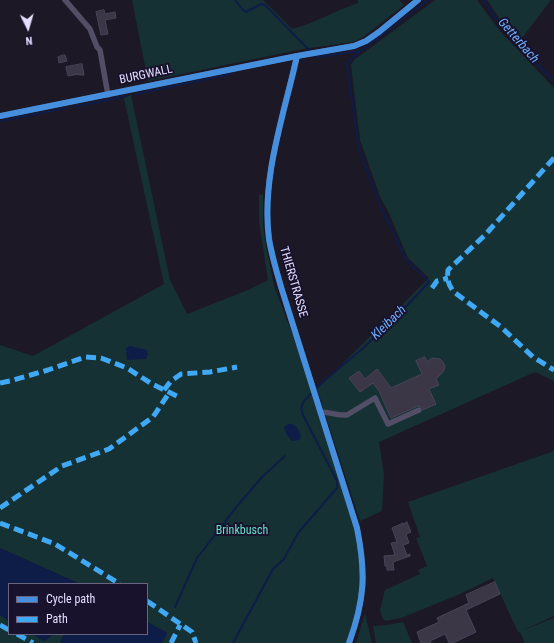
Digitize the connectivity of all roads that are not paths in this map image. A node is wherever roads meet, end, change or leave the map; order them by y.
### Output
1 (65, 0) edge
2 (418, 0) edge
3 (297, 56) junction
4 (108, 95) junction
5 (0, 116) edge
6 (419, 410) dead end
7 (321, 412) junction
8 (349, 643) edge

1 - 4 street, BURGWALL
2 - 3 street
3 - 4 street, BURGWALL
3 - 7 street, THIERSTRASSE
4 - 5 street, BURGWALL
6 - 7 street
7 - 8 street, THIERSTRASSE

